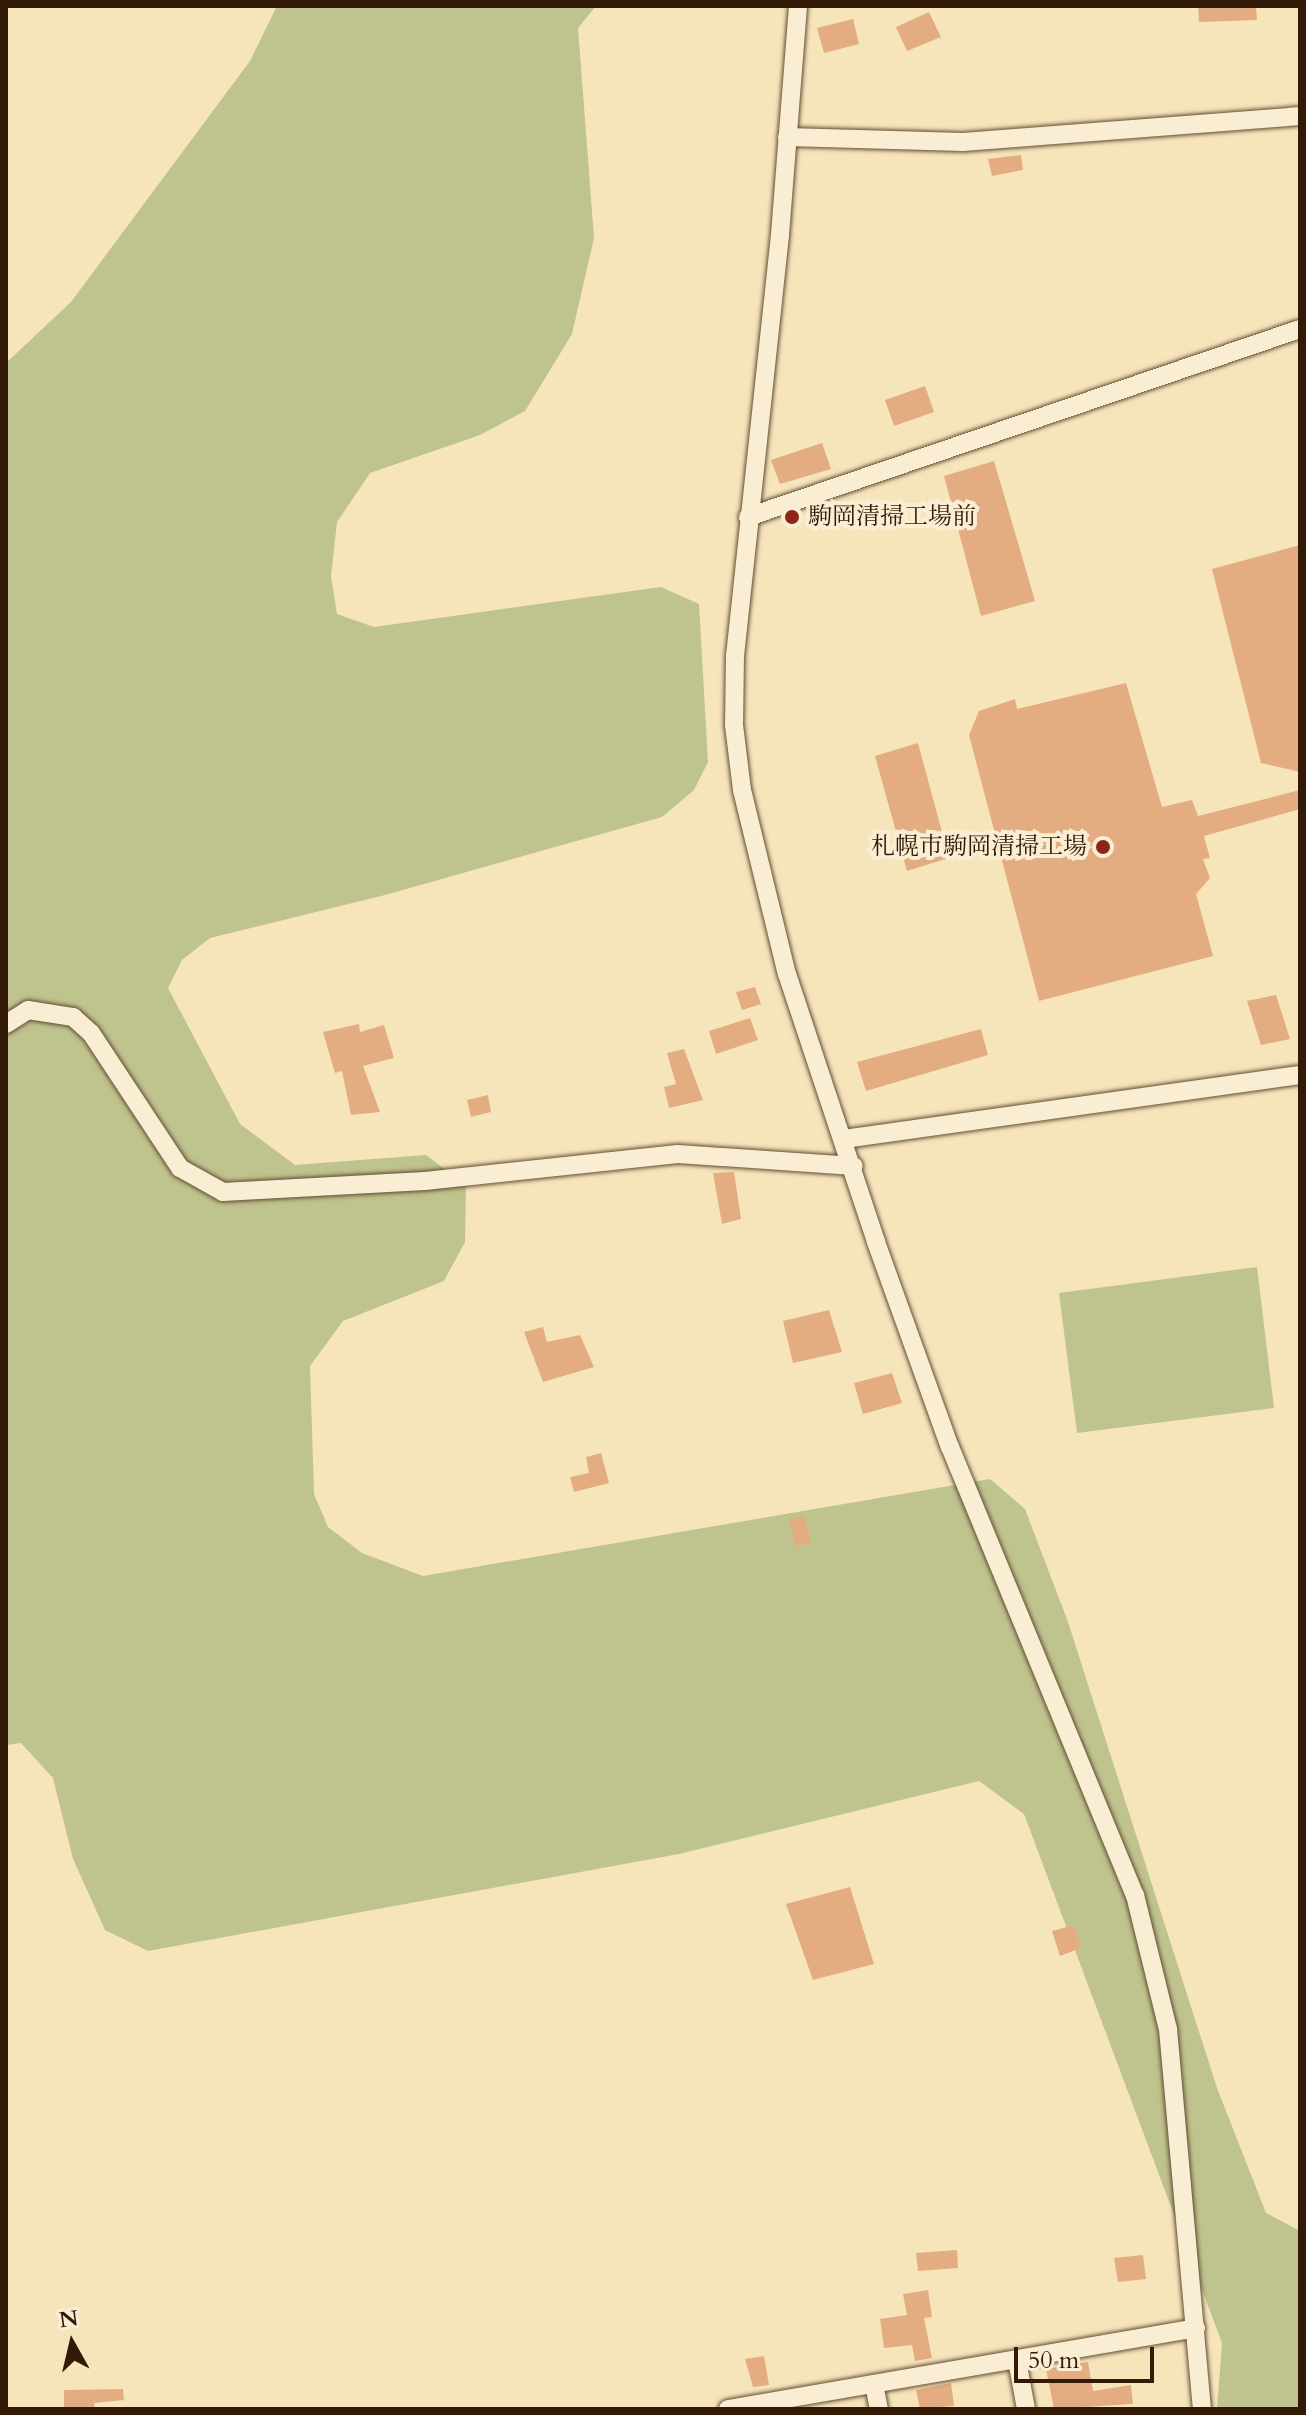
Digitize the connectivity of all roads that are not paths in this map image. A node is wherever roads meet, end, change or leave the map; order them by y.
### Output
1 (798, 6) edge
2 (1300, 116) edge
3 (787, 137) junction
4 (1300, 329) edge
5 (748, 517) junction
6 (6, 1024) edge
7 (1300, 1075) edge
8 (844, 1139) junction
9 (854, 1166) junction
10 (1196, 2328) junction
11 (1017, 2360) junction
12 (874, 2384) junction
13 (731, 2409) edge
14 (879, 2409) edge
15 (1026, 2409) edge
16 (1202, 2409) edge

1 - 3 street
2 - 3 street
3 - 5 street
4 - 5 street
5 - 8 street
6 - 9 street
7 - 8 street
8 - 9 street
9 - 10 street
10 - 11 street
10 - 16 street
11 - 12 street
11 - 15 street
12 - 13 street
12 - 14 street

